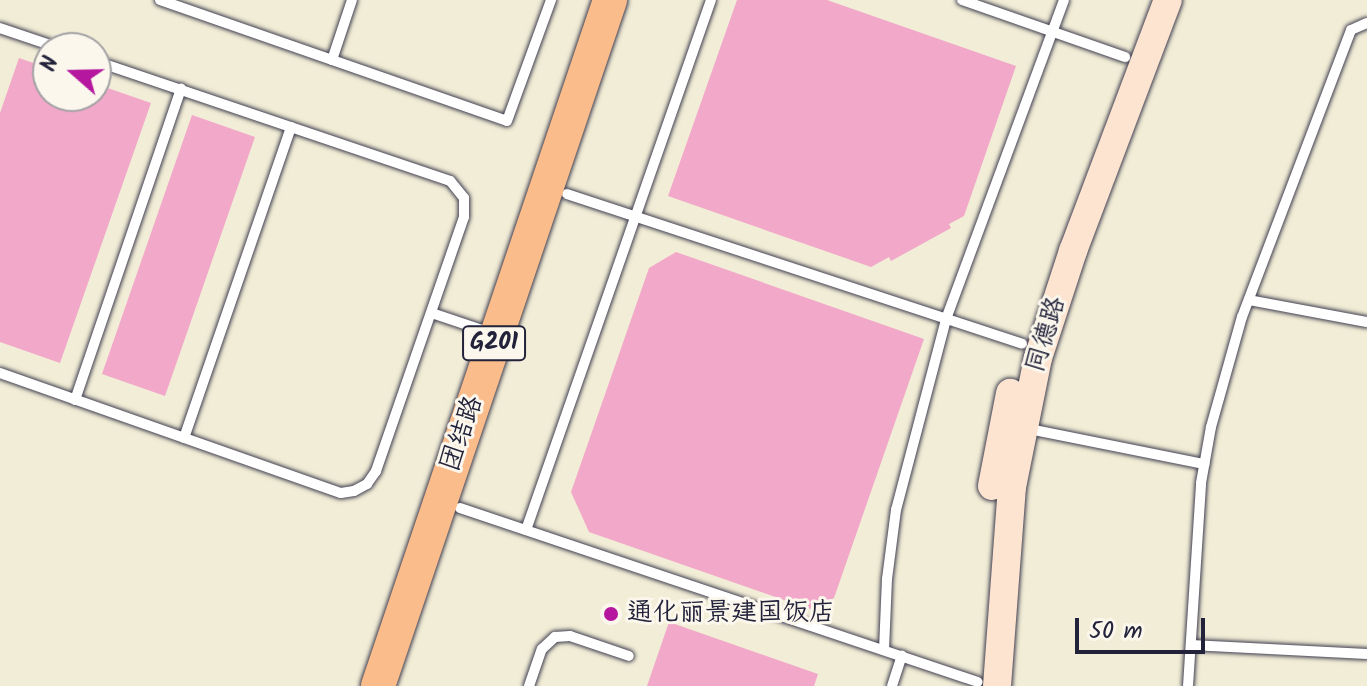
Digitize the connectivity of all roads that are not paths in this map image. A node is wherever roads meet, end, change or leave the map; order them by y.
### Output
1 (352, 0) edge
2 (551, 0) edge
3 (610, 0) edge
4 (632, 0) edge
5 (711, 0) edge
6 (962, 0) edge
7 (1064, 0) edge
8 (1147, 0) edge
9 (1168, 0) edge
10 (164, 1) edge
11 (1367, 23) edge
12 (0, 28) edge
13 (1052, 32) junction
14 (32, 39) edge
15 (1125, 57) junction
16 (332, 60) junction
17 (112, 66) edge
18 (181, 89) junction
19 (291, 127) junction
20 (567, 194) junction
21 (636, 217) junction
22 (1249, 300) junction
23 (432, 313) junction
24 (946, 319) junction
25 (1367, 322) edge
26 (497, 335) junction
27 (1022, 344) junction
28 (0, 373) edge
29 (75, 400) junction
30 (1022, 427) junction
31 (184, 438) junction
32 (1204, 464) junction
33 (460, 508) junction
34 (526, 530) junction
35 (1191, 645) junction
36 (884, 650) junction
37 (1367, 654) edge
38 (629, 656) dead end
39 (902, 656) junction
40 (985, 685) edge
41 (378, 686) edge
42 (400, 686) edge
43 (529, 686) edge
44 (892, 686) edge
45 (1188, 686) edge

1 - 16 lane
2 - 16 lane
3 - 26 highway, 团结路 / G201
4 - 20 highway, 团结路 / G201
5 - 21 lane
6 - 13 lane
7 - 13 lane
8 - 15 main road, 同德路
9 - 30 main road, 同德路
10 - 16 lane
11 - 22 lane
12 - 14 lane
13 - 15 lane
13 - 24 lane
15 - 27 main road, 同德路
17 - 18 lane
18 - 19 lane
18 - 29 lane
19 - 23 lane
19 - 31 lane
20 - 21 lane
20 - 33 highway, 团结路 / G201
21 - 24 lane
21 - 34 lane
22 - 25 lane
22 - 32 lane
23 - 26 lane
23 - 31 lane
24 - 27 lane
24 - 36 lane
26 - 41 highway, 团结路 / G201
27 - 40 main road, 同德路
28 - 29 lane
29 - 31 lane
30 - 32 lane
30 - 40 main road, 同德路
32 - 35 lane
33 - 34 lane
33 - 42 highway, 团结路 / G201
34 - 36 lane
35 - 37 lane
35 - 45 lane
36 - 39 lane
38 - 43 lane
39 - 40 lane
39 - 44 lane

